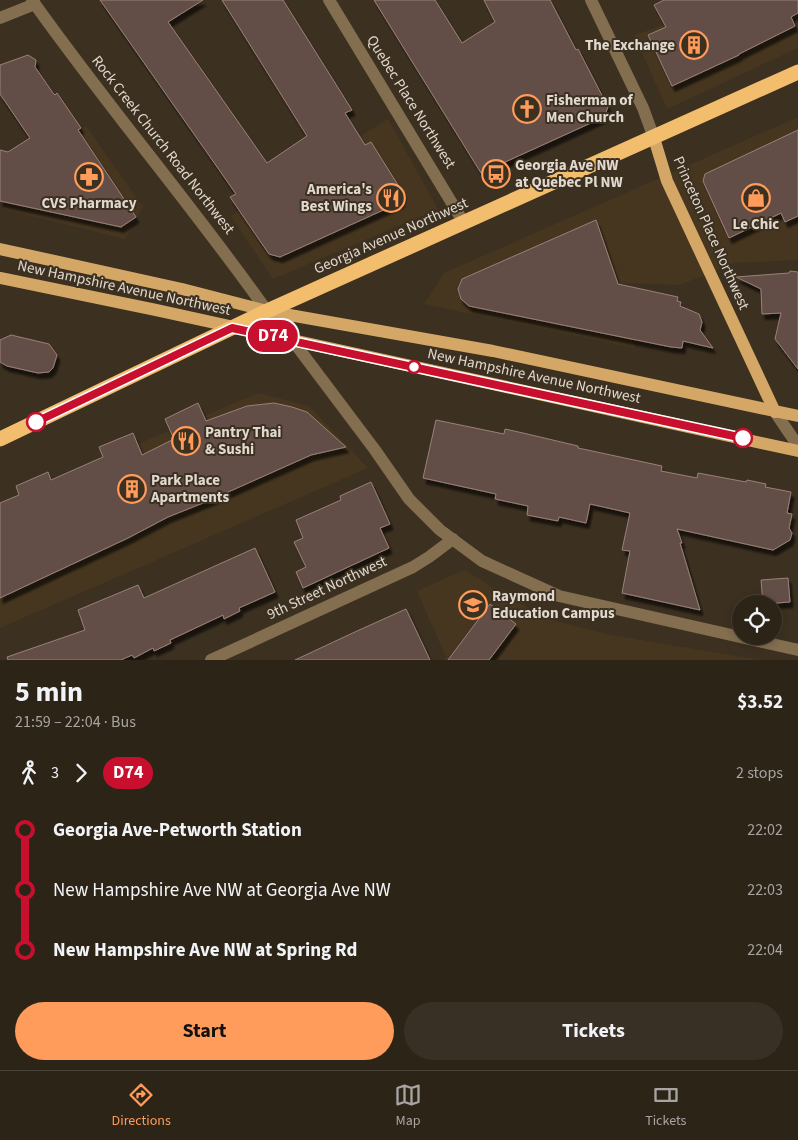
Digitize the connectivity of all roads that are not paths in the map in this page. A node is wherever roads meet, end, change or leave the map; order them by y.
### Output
1 (329, 0) edge
2 (592, 0) edge
3 (34, 2) edge
4 (0, 18) edge
5 (798, 72) edge
6 (654, 138) junction
7 (464, 223) junction
8 (0, 249) edge
9 (0, 278) edge
10 (267, 311) junction
11 (232, 328) junction
12 (293, 340) junction
13 (775, 412) junction
14 (798, 416) edge
15 (0, 439) edge
16 (798, 446) edge
17 (798, 451) edge
18 (453, 539) junction
19 (798, 650) edge
20 (211, 660) edge

1 - 7 street, Quebec Place Northwest
2 - 6 street, Princeton Place Northwest
3 - 4 street
3 - 10 street, Rock Creek Church Road Northwest
5 - 6 highway, Georgia Avenue Northwest
6 - 7 highway, Georgia Avenue Northwest
6 - 13 main road, Princeton Place Northwest
7 - 10 highway, Georgia Avenue Northwest
8 - 10 main road, New Hampshire Avenue Northwest
9 - 11 main road, New Hampshire Avenue Northwest
10 - 11 highway, Georgia Avenue Northwest
10 - 13 main road, New Hampshire Avenue Northwest
11 - 12 main road, New Hampshire Avenue Northwest
11 - 15 highway, Georgia Avenue Northwest
12 - 17 main road, New Hampshire Avenue Northwest
12 - 18 street
13 - 14 main road, New Hampshire Avenue Northwest
13 - 16 street, Princeton Place Northwest
18 - 19 street
18 - 20 street, 9th Street Northwest

